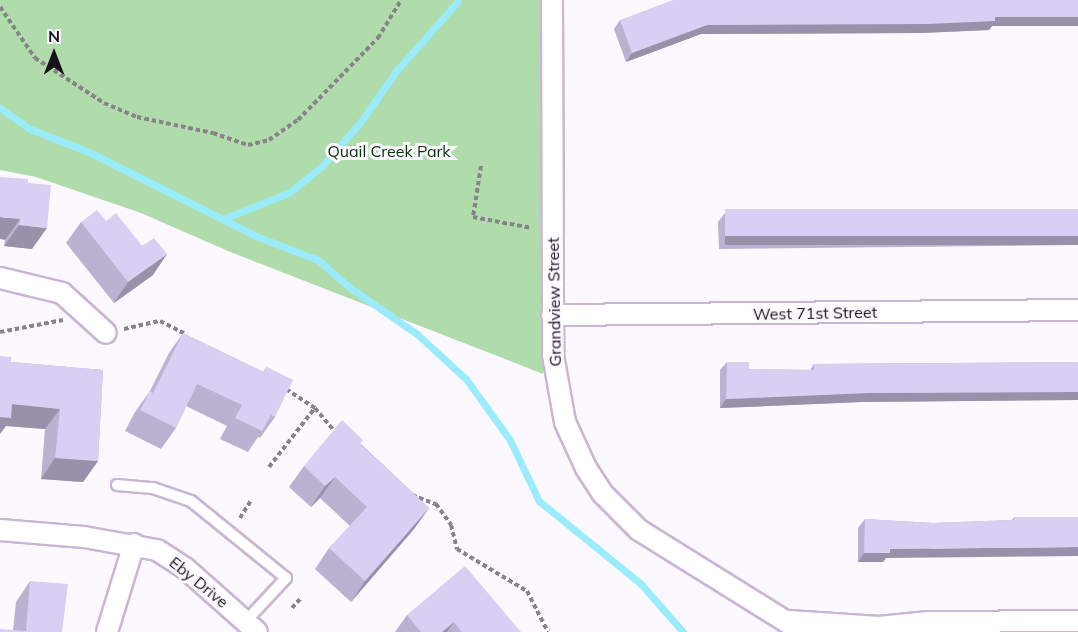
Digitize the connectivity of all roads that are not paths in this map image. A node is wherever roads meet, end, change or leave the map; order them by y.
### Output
1 (552, 0) edge
2 (0, 278) edge
3 (1078, 310) edge
4 (552, 315) junction
5 (106, 333) road end
6 (117, 485) dead end
7 (0, 530) edge
8 (134, 544) junction
9 (1078, 621) edge
10 (796, 626) edge
11 (251, 627) edge
12 (894, 629) edge
13 (107, 632) edge

1 - 4 street, Grandview Street
2 - 5 street
3 - 4 street, West 71st Street
4 - 10 street, Grandview Street
6 - 11 lane
7 - 8 street, Eby Drive
8 - 11 street, Eby Drive
8 - 13 street
9 - 12 street
10 - 12 street

